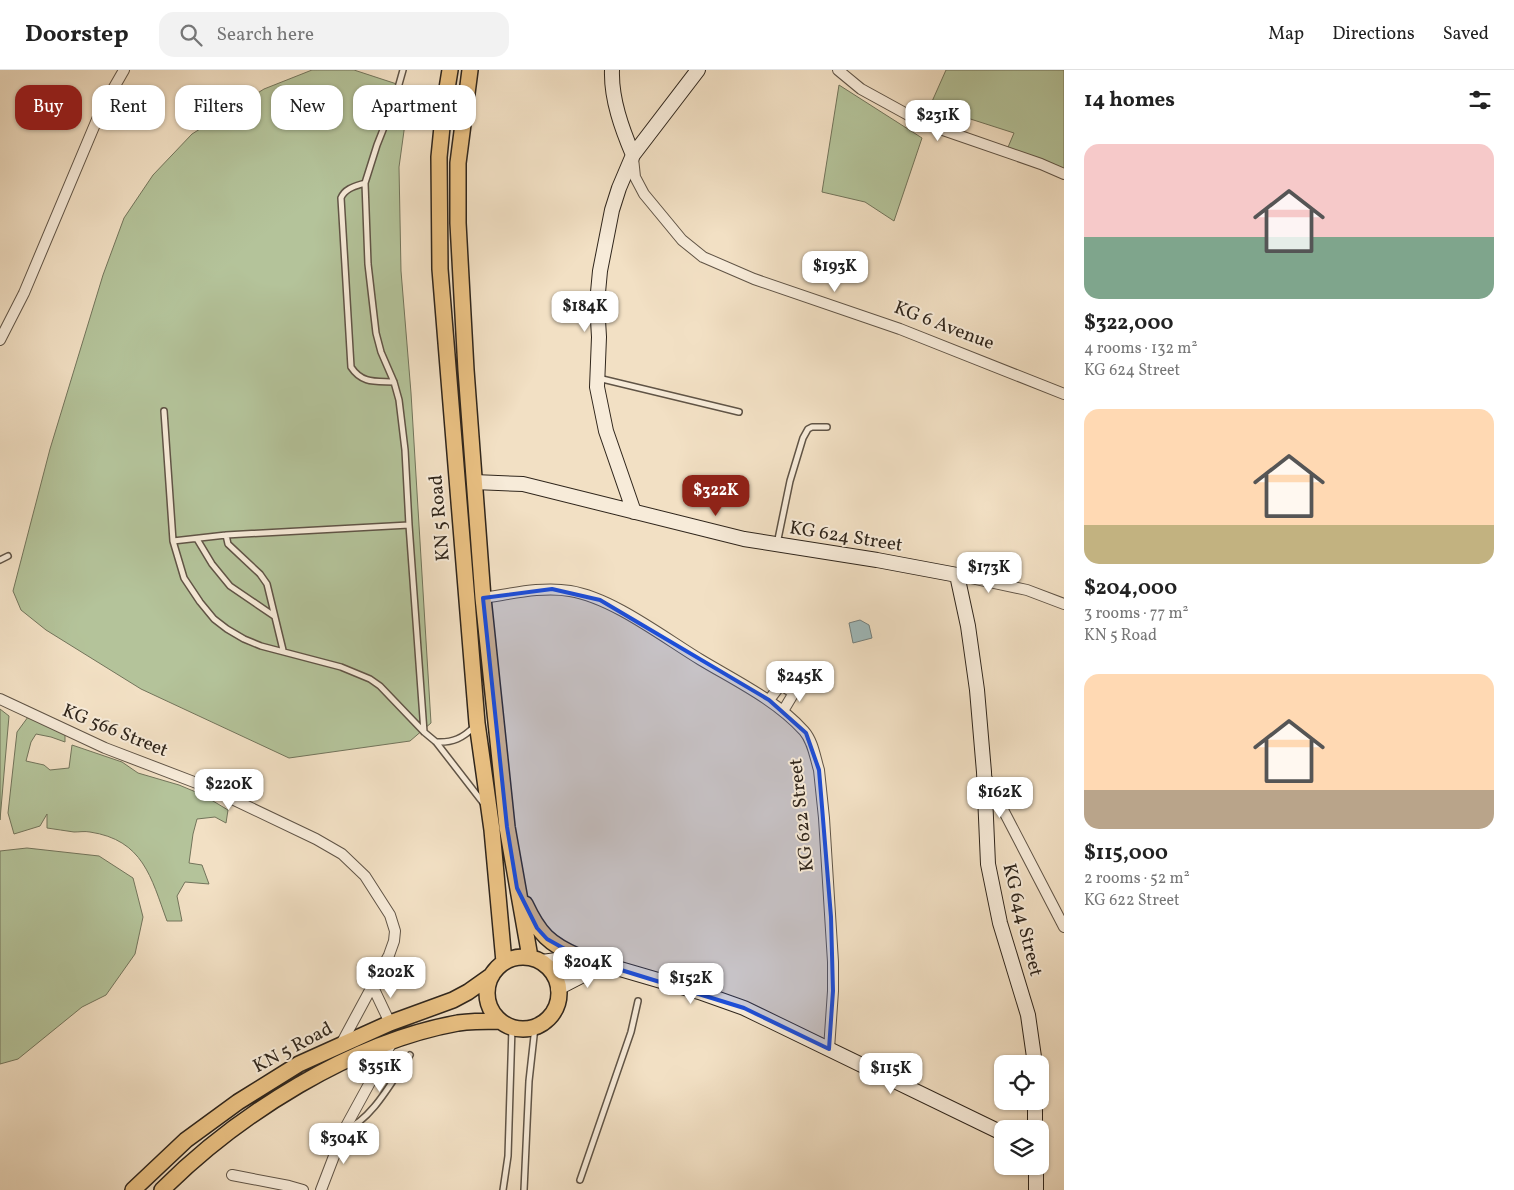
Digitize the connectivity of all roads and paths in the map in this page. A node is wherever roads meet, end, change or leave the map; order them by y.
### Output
1 (124, 70) edge
2 (403, 70) edge
3 (450, 70) edge
4 (470, 70) edge
5 (612, 70) edge
6 (698, 70) edge
7 (838, 70) edge
8 (633, 155) junction
9 (1064, 174) edge
10 (365, 183) junction
11 (0, 340) edge
12 (597, 378) junction
13 (394, 382) junction
14 (1064, 394) edge
15 (164, 411) dead end
16 (739, 412) dead end
17 (827, 427) dead end
18 (474, 482) junction
19 (634, 512) junction
20 (409, 525) junction
21 (226, 535) junction
22 (197, 539) junction
23 (173, 541) junction
24 (776, 544) junction
25 (8, 556) dead end
26 (0, 560) edge
27 (957, 576) junction
28 (483, 598) junction
29 (1064, 604) edge
30 (274, 616) junction
31 (283, 650) junction
32 (782, 683) junction
33 (795, 691) junction
34 (0, 699) edge
35 (768, 700) junction
36 (783, 711) junction
37 (478, 723) junction
38 (424, 732) junction
39 (436, 742) junction
40 (984, 772) junction
41 (489, 809) junction
42 (507, 827) junction
43 (492, 830) junction
44 (517, 888) junction
45 (1064, 927) edge
46 (579, 957) junction
47 (536, 960) junction
48 (504, 962) junction
49 (596, 963) junction
50 (492, 975) junction
51 (372, 985) junction
52 (558, 988) junction
53 (638, 1001) dead end
54 (390, 1023) junction
55 (506, 1024) junction
56 (535, 1027) junction
57 (392, 1042) junction
58 (341, 1044) junction
59 (828, 1049) junction
60 (410, 1055) dead end
61 (1034, 1055) edge
62 (994, 1129) edge
63 (344, 1130) junction
64 (232, 1175) dead end
65 (1036, 1175) edge
66 (580, 1180) dead end
67 (133, 1190) edge
68 (162, 1190) edge
69 (303, 1190) edge
70 (321, 1190) edge
71 (503, 1190) edge
72 (524, 1190) edge
73 (1036, 1190) edge

1 - 11 street
2 - 10 lane
3 - 37 main road, KN 5 Road
4 - 18 main road, KN 5 Road
5 - 8 main road, KG 6 Avenue
6 - 8 main road
7 - 9 street
8 - 12 main road
8 - 14 street, KG 6 Avenue
10 - 13 lane
10 - 13 lane
12 - 16 lane
12 - 19 main road
13 - 20 lane
15 - 23 lane
17 - 24 lane
18 - 19 main road, KG 624 Street
18 - 28 main road, KN 5 Road
19 - 24 main road, KG 624 Street
20 - 21 lane
20 - 38 lane
21 - 22 lane
21 - 30 lane
22 - 23 lane
22 - 30 lane
23 - 31 lane
24 - 27 main road, KG 624 Street
25 - 26 lane
27 - 29 street, KG 624 Street
27 - 40 main road, KG 644 Street
28 - 35 street, KG 622 Street
28 - 42 main road, KN 5 Road
30 - 31 lane
31 - 38 lane
32 - 33 street
32 - 33 street
32 - 35 street
33 - 36 street
34 - 51 street, KG 566 Street
35 - 36 street, KG 622 Street
36 - 59 street, KG 622 Street
37 - 39 lane
37 - 41 main road, KN 5 Road
38 - 39 lane
39 - 41 lane
40 - 45 street
40 - 61 main road, KG 644 Street
41 - 43 main road, KN 5 Road
42 - 43 lane
42 - 44 main road, KN 5 Road
43 - 48 main road, KN 5 Road
44 - 46 main road
44 - 47 main road, KN 5 Road
46 - 47 main road
46 - 49 main road
47 - 48 main road
47 - 52 main road
48 - 50 main road
49 - 52 main road
49 - 59 main road
50 - 54 main road, KN 5 Road
50 - 55 main road
51 - 54 street
51 - 58 street, KG 566 Street
52 - 56 main road
53 - 66 lane
54 - 58 main road, KN 5 Road
55 - 56 main road
55 - 57 main road, KN 5 Road
55 - 71 lane
56 - 72 lane
57 - 63 street
57 - 68 main road, KN 5 Road
58 - 67 main road, KN 5 Road
59 - 62 main road
60 - 63 lane
63 - 70 street
64 - 69 street
65 - 73 main road

